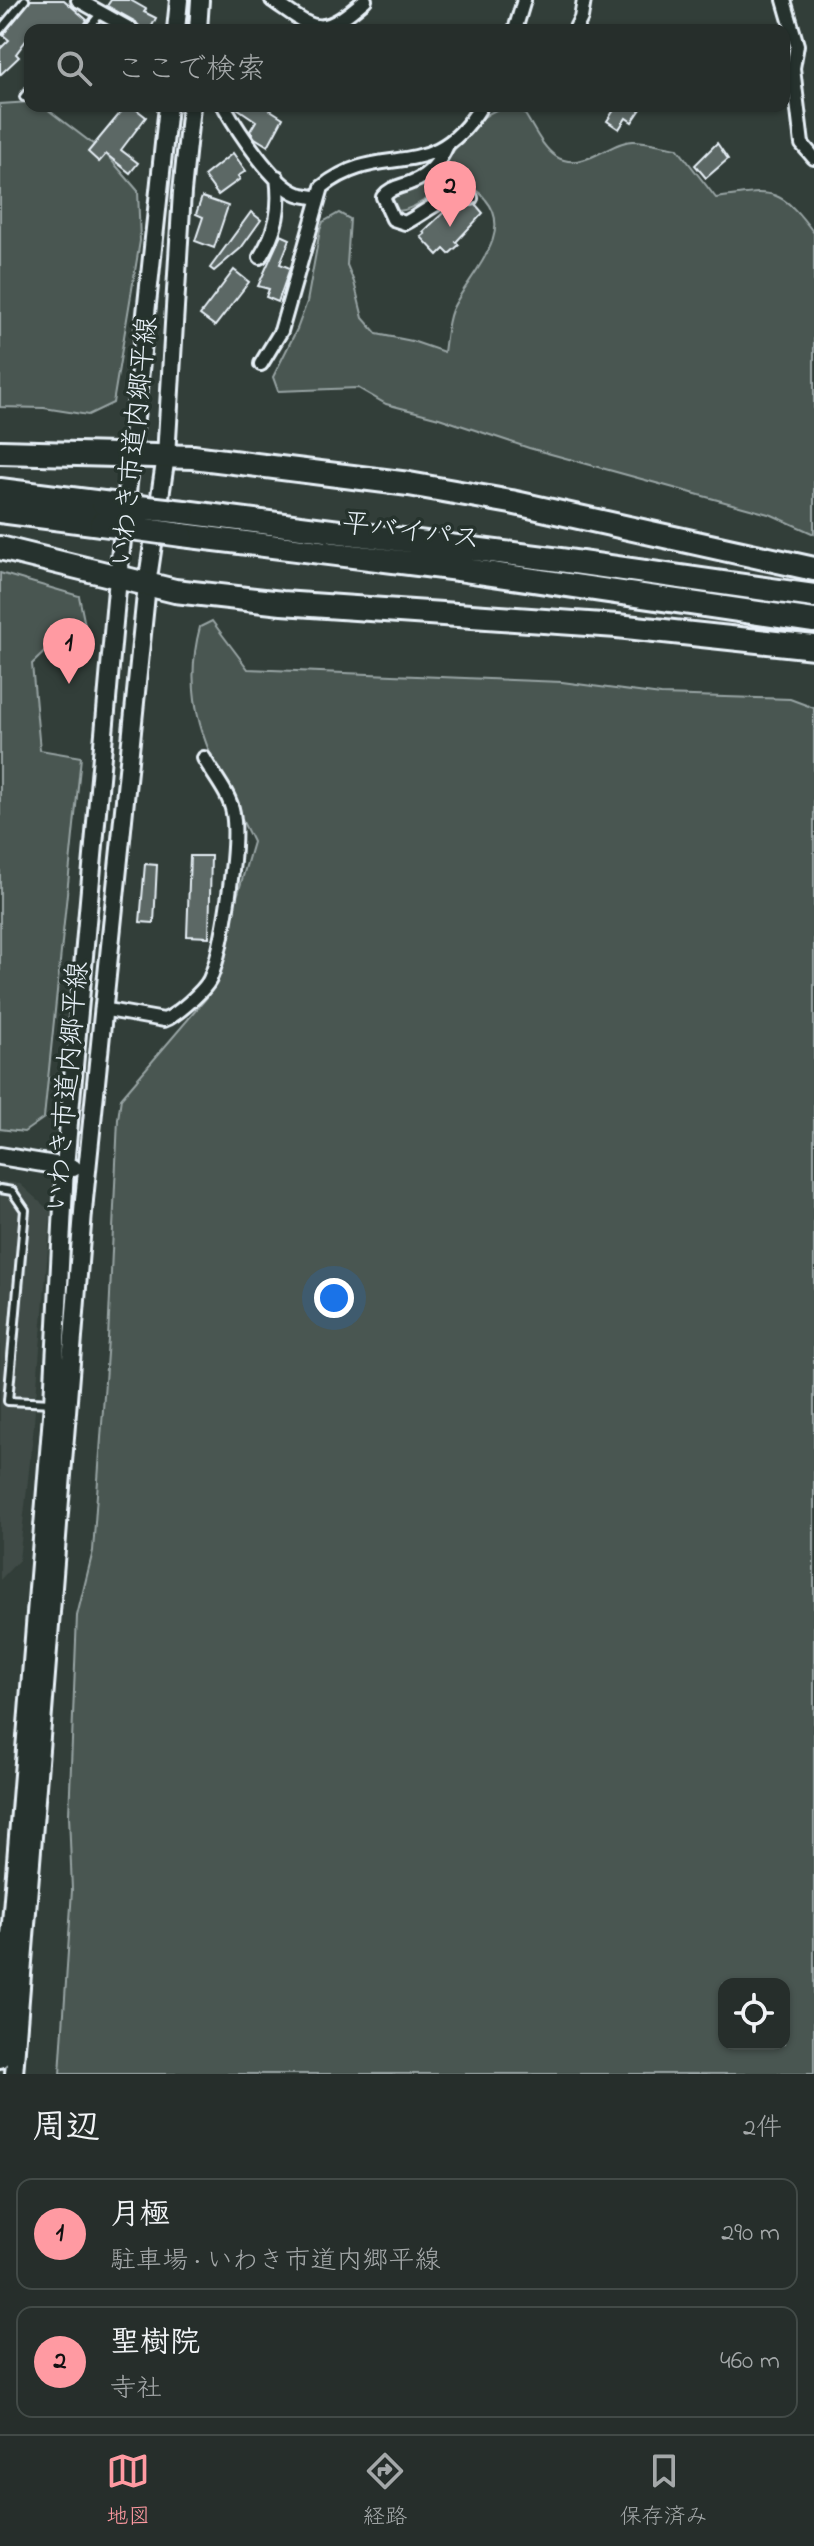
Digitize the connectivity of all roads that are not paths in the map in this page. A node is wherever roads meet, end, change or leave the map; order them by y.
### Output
1 (25, 0) edge
2 (78, 0) edge
3 (179, 0) edge
4 (200, 0) edge
5 (272, 0) edge
6 (365, 0) edge
7 (524, 0) edge
8 (584, 0) edge
9 (784, 0) edge
10 (100, 14) junction
11 (92, 24) edge
12 (124, 24) edge
13 (177, 24) edge
14 (198, 24) edge
15 (306, 24) edge
16 (333, 24) edge
17 (517, 24) edge
18 (578, 24) edge
19 (0, 30) edge
20 (167, 112) edge
21 (190, 112) edge
22 (228, 112) edge
23 (478, 112) edge
24 (447, 145) junction
25 (814, 158) edge
26 (277, 177) junction
27 (317, 198) junction
28 (471, 198) dead end
29 (260, 257) dead end
30 (261, 364) dead end
31 (0, 452) edge
32 (131, 455) junction
33 (166, 456) junction
34 (0, 490) edge
35 (0, 511) edge
36 (102, 513) junction
37 (0, 548) edge
38 (814, 569) edge
39 (118, 578) junction
40 (147, 585) junction
41 (814, 596) edge
42 (814, 621) edge
43 (814, 647) edge
44 (204, 758) dead end
45 (102, 1009) junction
46 (0, 1156) edge
47 (65, 1167) junction
48 (88, 1170) junction
49 (0, 1189) edge
50 (53, 1403) junction
51 (0, 2059) edge
52 (14, 2074) edge

1 - 19 lane
2 - 10 street
3 - 13 street
4 - 14 street
5 - 15 street
6 - 16 street
7 - 17 street
8 - 18 street
9 - 25 street
10 - 11 lane
10 - 12 street
20 - 32 street, いわき市道内郷平線
21 - 33 street, いわき市道内郷平線
22 - 26 street
23 - 24 street
24 - 27 street
24 - 28 street
26 - 27 street
26 - 29 street
27 - 30 street
31 - 32 highway
32 - 33 highway
32 - 39 street, いわき市道内郷平線
33 - 38 highway
33 - 40 street, いわき市道内郷平線
34 - 36 highway, 平バイパス
35 - 36 highway, 平バイパス
36 - 41 highway, 平バイパス, bridge
36 - 42 highway, 平バイパス, bridge
37 - 39 highway
39 - 40 highway
39 - 47 street, いわき市道内郷平線
40 - 43 highway
40 - 45 street, いわき市道内郷平線
44 - 45 street
45 - 48 street, いわき市道内郷平線
46 - 47 street
47 - 48 street
47 - 50 street, いわき市道内郷平線
48 - 52 street, いわき市道内郷平線
49 - 50 lane
50 - 51 street, いわき市道内郷平線

